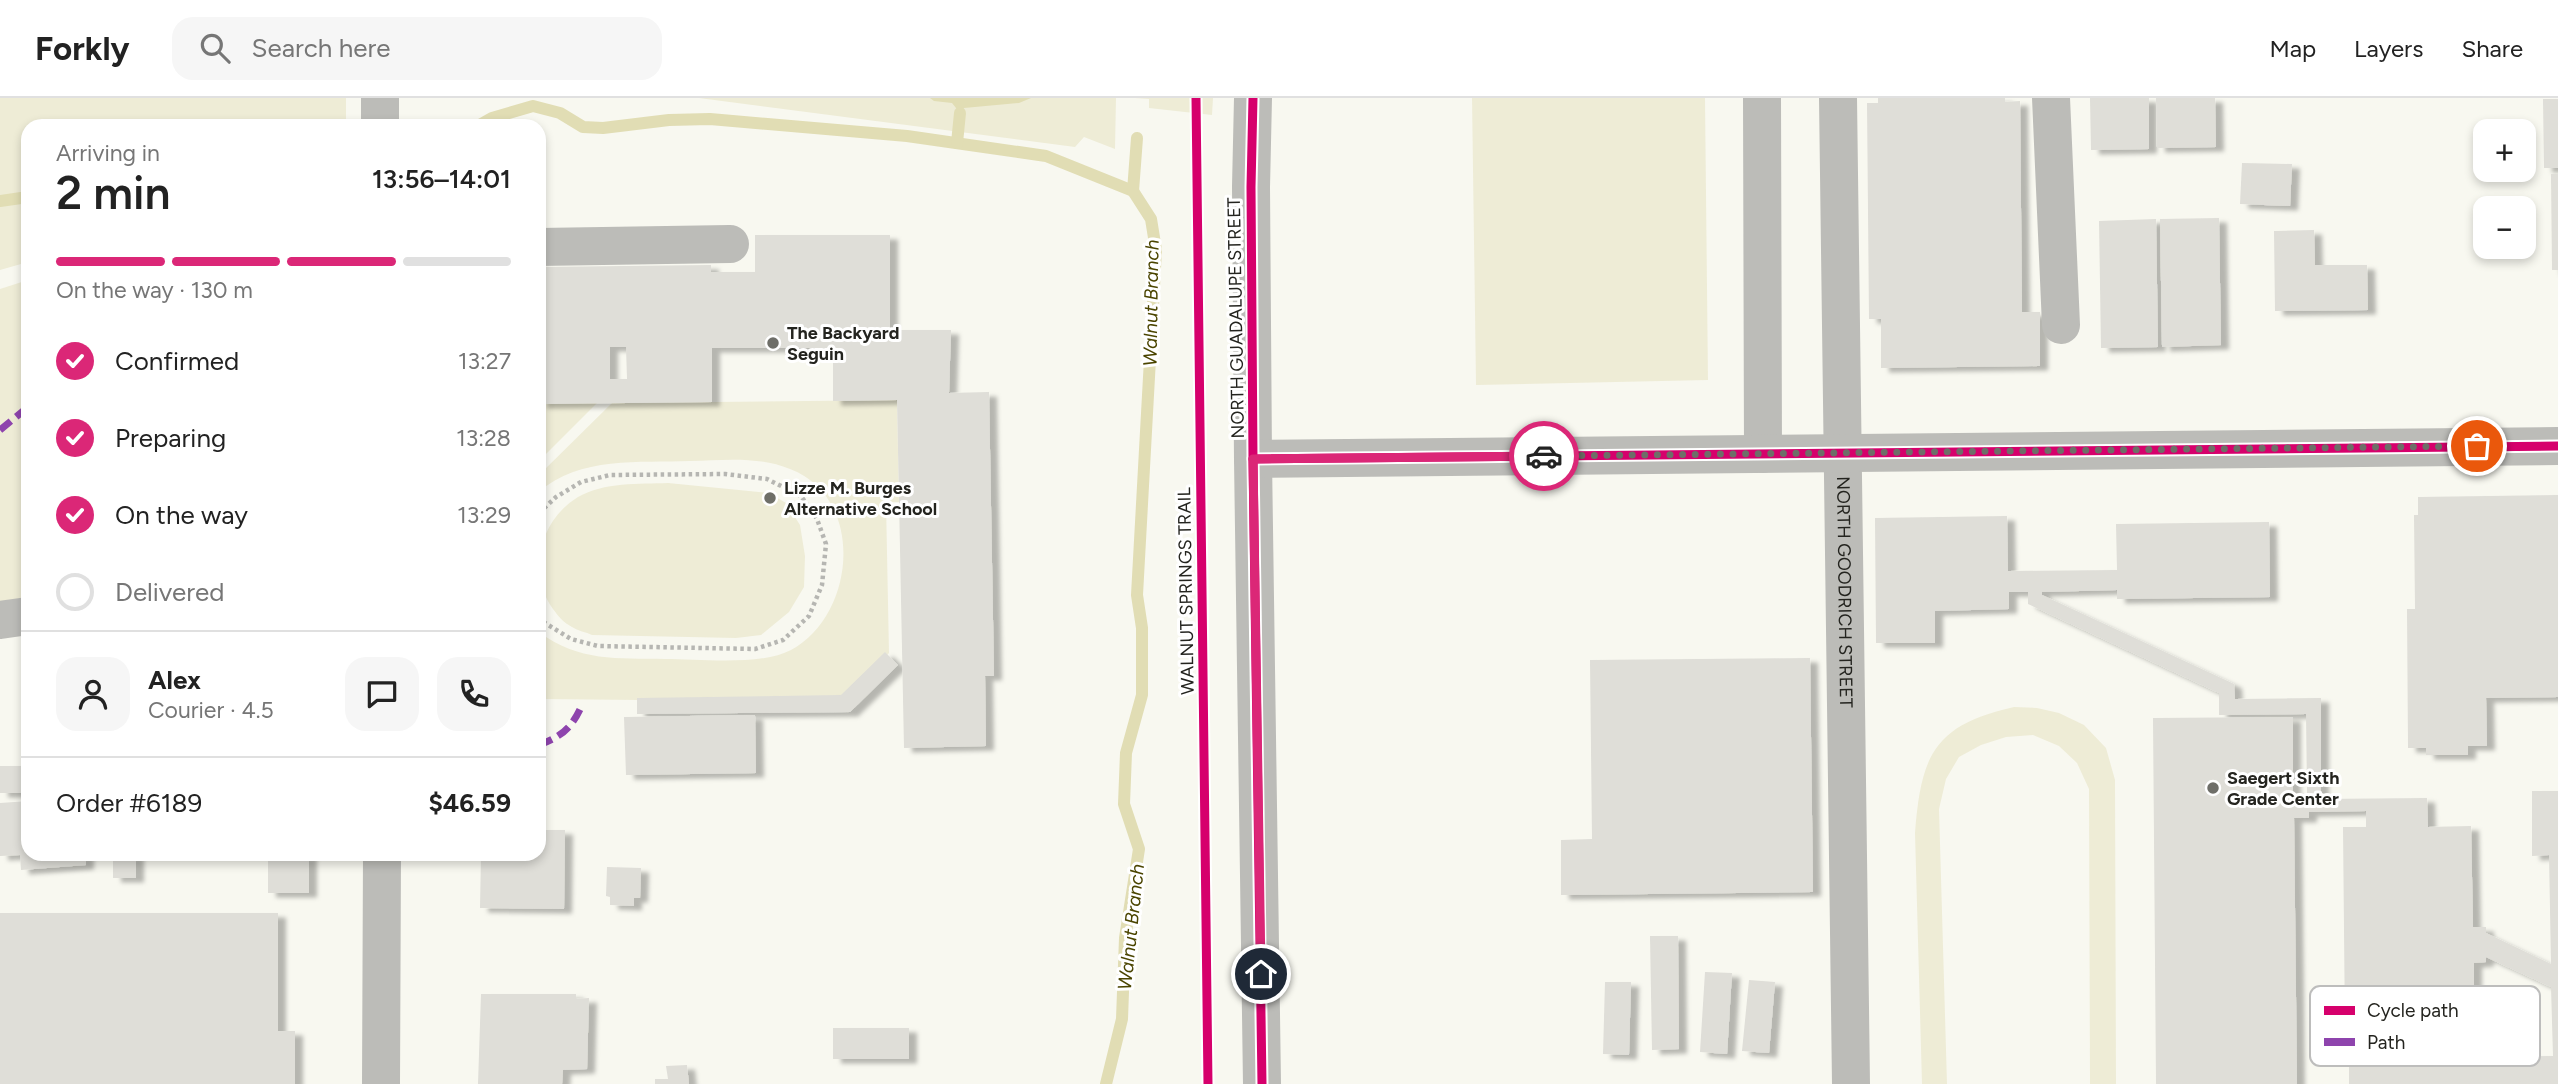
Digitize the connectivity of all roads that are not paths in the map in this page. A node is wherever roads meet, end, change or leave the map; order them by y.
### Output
1 (380, 98) edge
2 (1253, 98) edge
3 (1762, 98) edge
4 (1838, 98) edge
5 (2051, 98) edge
6 (380, 119) edge
7 (730, 244) dead end
8 (546, 247) edge
9 (2061, 325) dead end
10 (2558, 446) edge
11 (1843, 453) junction
12 (1763, 454) junction
13 (1253, 459) junction
14 (21, 616) edge
15 (0, 620) edge
16 (382, 861) edge
17 (381, 1084) edge
18 (1262, 1084) edge
19 (1851, 1084) edge

1 - 6 street
2 - 13 street, NORTH GUADALUPE STREET
3 - 12 street
4 - 11 street, NORTH GOODRICH STREET
5 - 9 street
7 - 8 street
10 - 11 street
11 - 12 street
11 - 19 street, NORTH GOODRICH STREET
12 - 13 street
13 - 18 street, NORTH GUADALUPE STREET
14 - 15 street
16 - 17 street

